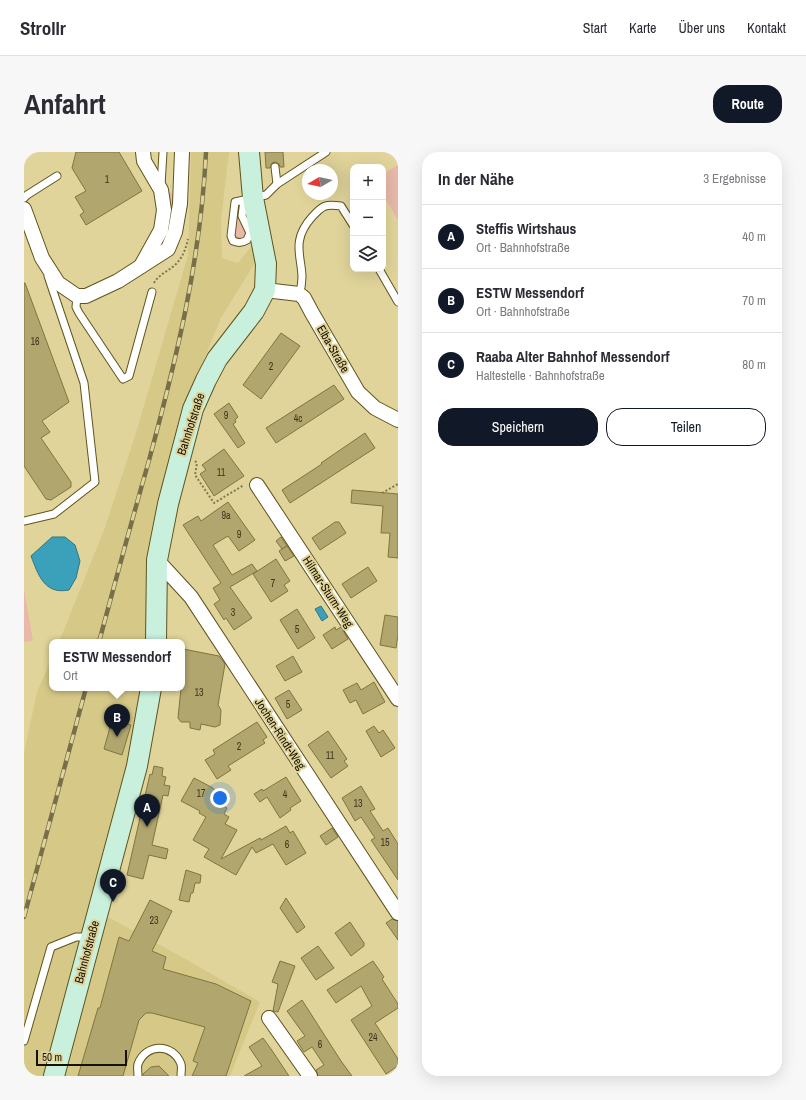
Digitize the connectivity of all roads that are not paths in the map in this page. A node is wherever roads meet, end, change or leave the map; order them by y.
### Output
1 (143, 152) edge
2 (163, 152) edge
3 (182, 152) edge
4 (249, 152) edge
5 (326, 152) edge
6 (275, 167) dead end
7 (57, 176) dead end
8 (277, 184) junction
9 (181, 188) junction
10 (161, 190) junction
11 (24, 198) edge
12 (248, 199) junction
13 (24, 209) edge
14 (350, 221) edge
15 (42, 258) junction
16 (140, 268) junction
17 (381, 272) edge
18 (265, 290) junction
19 (152, 292) dead end
20 (299, 294) junction
21 (77, 296) junction
22 (398, 302) edge
23 (398, 420) edge
24 (257, 485) road end
25 (24, 521) edge
26 (157, 560) junction
27 (156, 639) edge
28 (150, 691) edge
29 (398, 699) edge
30 (398, 912) edge
31 (91, 937) junction
32 (269, 1018) dead end
33 (24, 1041) edge
34 (54, 1076) edge
35 (138, 1076) edge
36 (181, 1076) edge
37 (310, 1076) edge

1 - 10 street
2 - 10 lane
3 - 9 street
4 - 12 street, Bahnhofstraße
5 - 8 lane
6 - 8 lane
7 - 11 lane
8 - 12 lane
9 - 10 street
9 - 16 street
10 - 16 street
12 - 12 lane
12 - 18 street, Bahnhofstraße
13 - 15 street
14 - 20 lane
15 - 21 street
15 - 25 lane
16 - 21 street
17 - 22 lane
18 - 20 street
18 - 26 street, Bahnhofstraße
19 - 21 lane
20 - 23 street, Elba-Straße
24 - 29 street, Hilmar-Sturm-Weg
26 - 27 street, Bahnhofstraße
26 - 30 street, Jochen-Rindt-Weg
28 - 31 street, Bahnhofstraße
31 - 33 lane
31 - 34 street, Bahnhofstraße
32 - 37 street
35 - 36 lane

